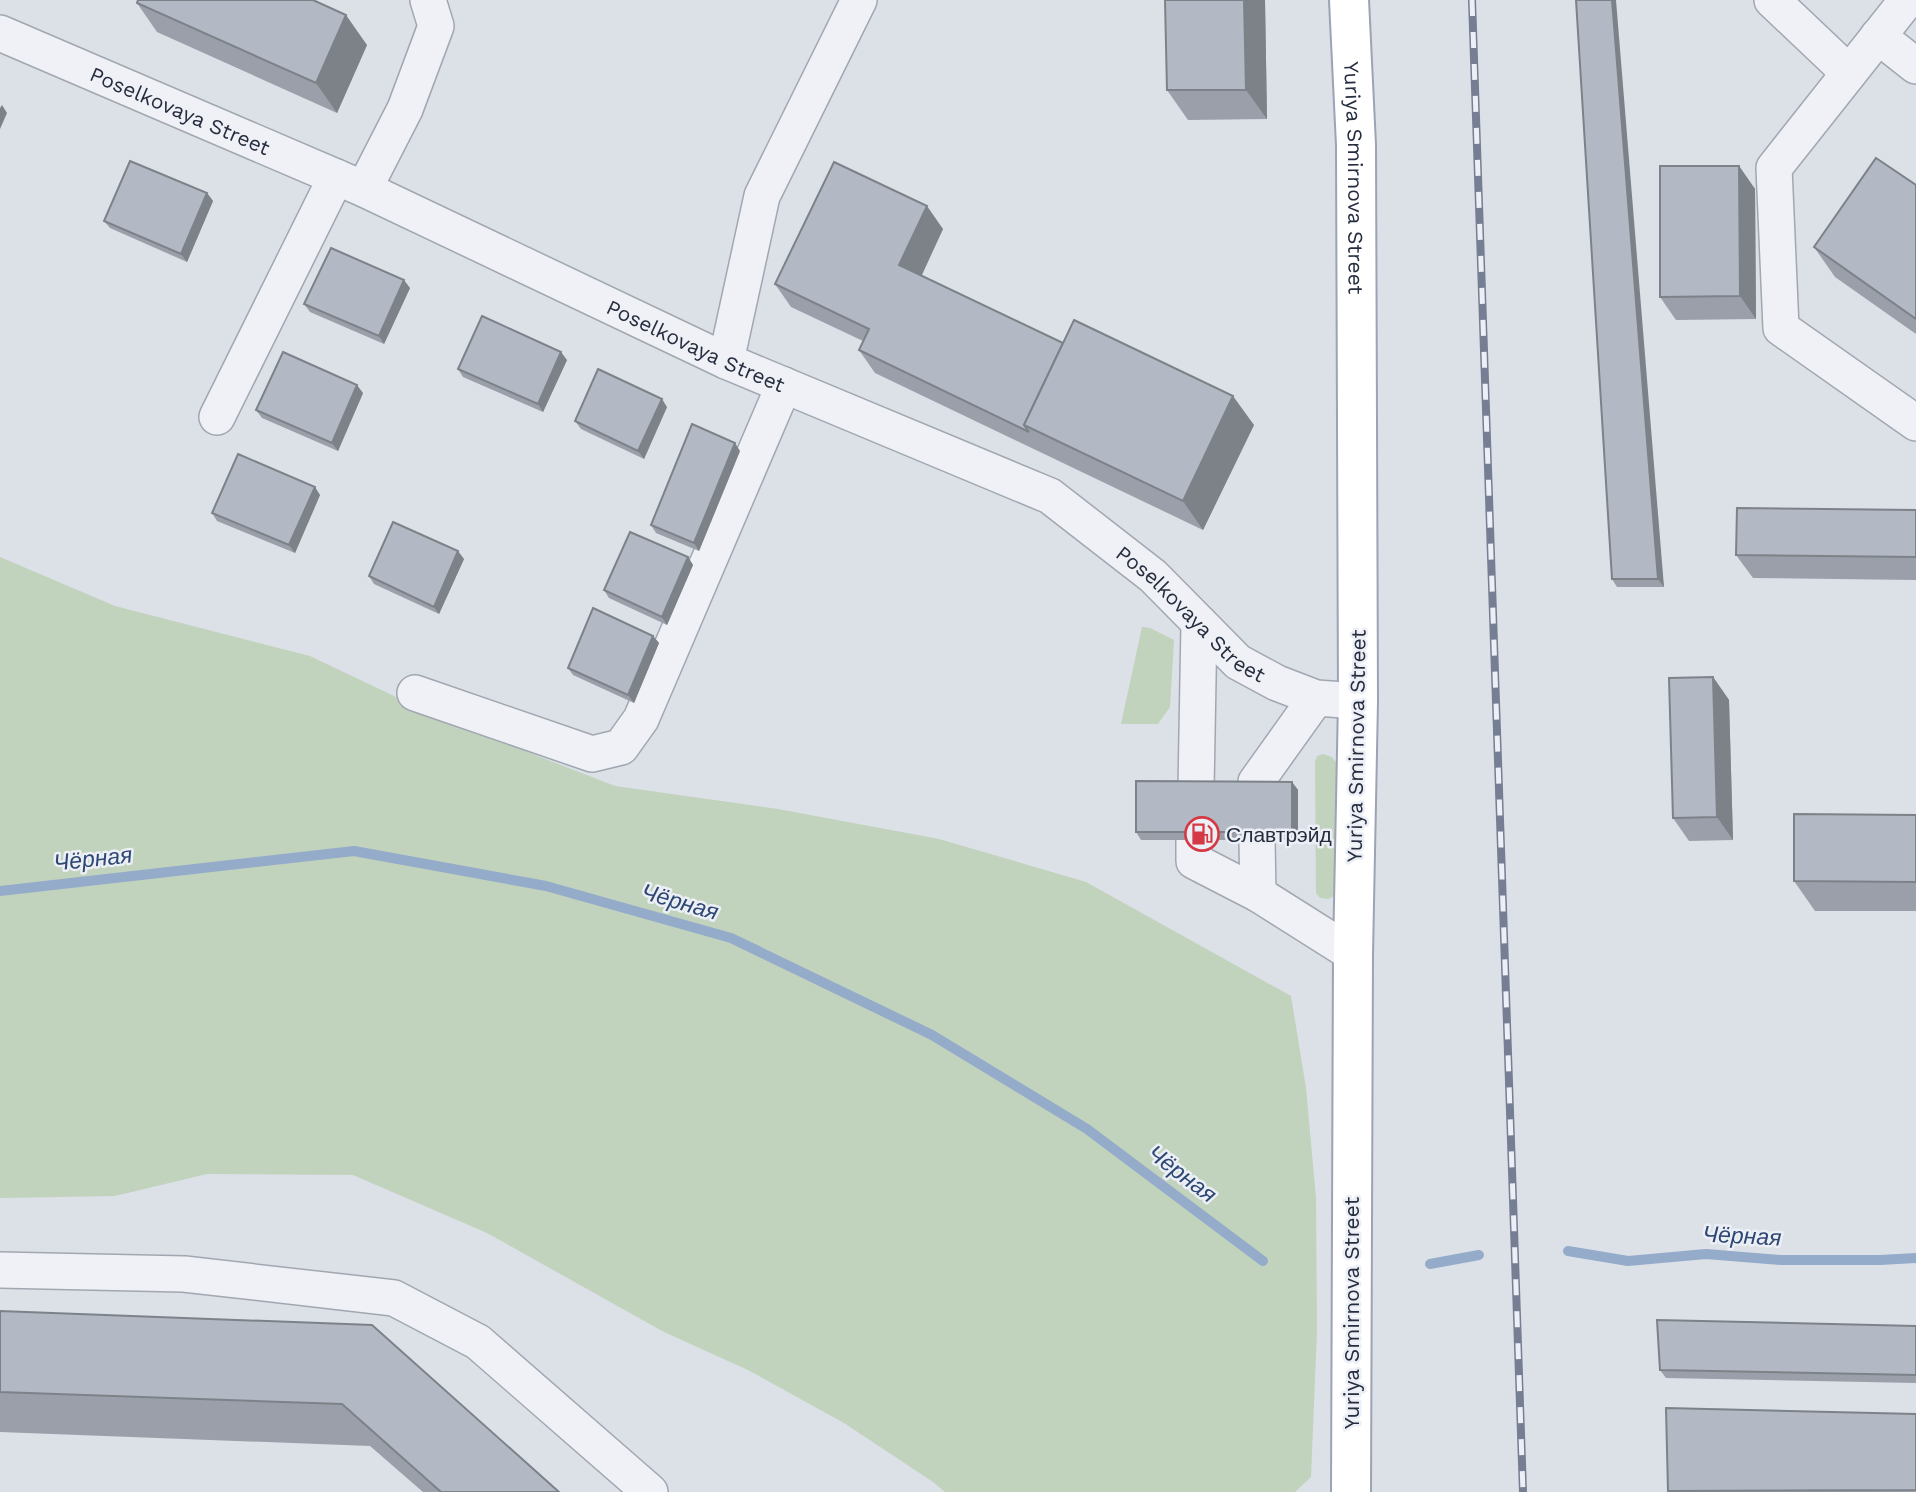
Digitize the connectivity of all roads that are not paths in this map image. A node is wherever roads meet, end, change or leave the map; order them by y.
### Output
1 (428, 0) edge
2 (859, 0) edge
3 (1349, 0) edge
4 (1772, 0) edge
5 (1907, 0) edge
6 (0, 33) edge
7 (1878, 36) junction
8 (1916, 66) edge
9 (1849, 73) junction
10 (350, 183) junction
11 (726, 361) junction
12 (784, 385) junction
13 (217, 417) dead end
14 (1916, 423) edge
15 (1199, 623) junction
16 (415, 693) dead end
17 (1316, 698) junction
18 (1358, 701) junction
19 (1196, 789) edge
20 (1256, 789) edge
21 (1195, 840) edge
22 (1257, 840) edge
23 (1258, 894) junction
24 (1353, 954) junction
25 (0, 1270) edge
26 (650, 1492) edge
27 (1350, 1492) edge

1 - 10 street
2 - 11 street
3 - 18 main road, Yuriya Smirnova Street
4 - 9 street
5 - 7 street
6 - 10 street, Poselkovaya Street
7 - 8 street
7 - 9 street
9 - 14 street
10 - 11 street, Poselkovaya Street
10 - 13 street
11 - 12 street, Poselkovaya Street
12 - 15 street, Poselkovaya Street
12 - 16 street
15 - 17 street, Poselkovaya Street
15 - 19 street
17 - 18 street, Poselkovaya Street
17 - 20 street
18 - 24 main road, Yuriya Smirnova Street
21 - 23 street
22 - 23 street
23 - 24 street
24 - 27 main road, Yuriya Smirnova Street
25 - 26 street

